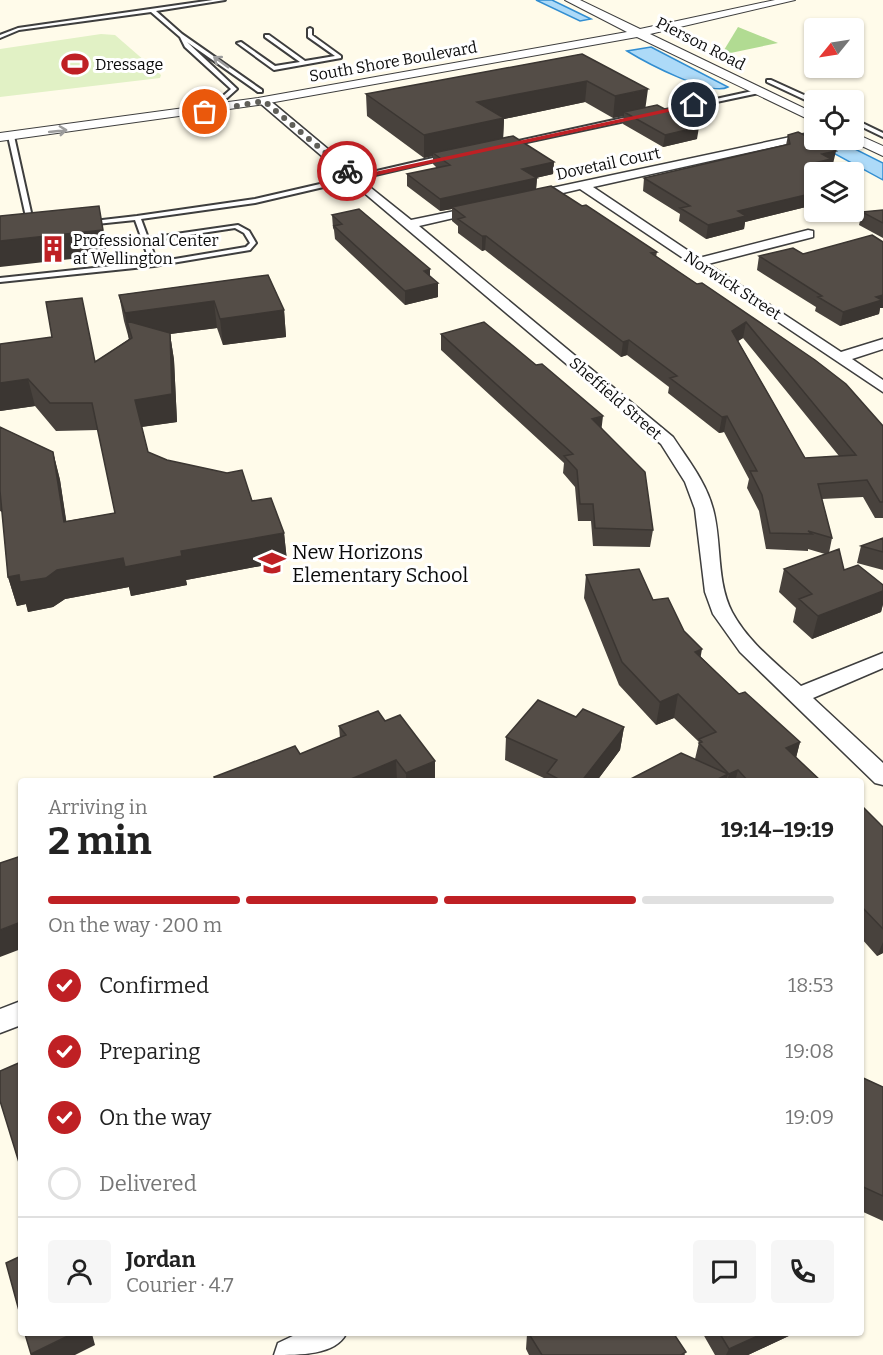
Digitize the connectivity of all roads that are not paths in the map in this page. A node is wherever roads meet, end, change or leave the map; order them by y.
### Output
1 (223, 0) edge
2 (571, 0) edge
3 (764, 0) edge
4 (789, 0) edge
5 (152, 10) junction
6 (630, 27) junction
7 (310, 30) dead end
8 (642, 33) junction
9 (180, 35) junction
10 (267, 36) dead end
11 (0, 37) edge
12 (239, 43) dead end
13 (304, 63) junction
14 (769, 81) dead end
15 (757, 92) junction
16 (262, 96) junction
17 (804, 97) edge
18 (224, 103) junction
19 (804, 113) edge
20 (652, 114) edge
21 (641, 116) edge
22 (0, 125) edge
23 (864, 126) edge
24 (883, 135) edge
25 (6, 136) edge
26 (804, 137) edge
27 (864, 142) edge
28 (505, 145) edge
29 (883, 152) edge
30 (458, 155) edge
31 (360, 183) junction
32 (582, 185) junction
33 (525, 198) edge
34 (490, 206) edge
35 (137, 218) junction
36 (78, 224) edge
37 (409, 224) junction
38 (44, 228) edge
39 (32, 229) junction
40 (21, 230) edge
41 (807, 234) dead end
42 (145, 240) junction
43 (698, 262) junction
44 (154, 264) junction
45 (0, 280) edge
46 (883, 344) edge
47 (842, 357) junction
48 (883, 387) edge
49 (883, 660) edge
50 (797, 696) junction
51 (883, 777) edge
52 (18, 1014) edge
53 (0, 1021) edge
54 (326, 1336) edge
55 (290, 1355) edge

1 - 5 lane
2 - 6 street, Pierson Road
3 - 6 street, South Shore Boulevard
4 - 8 street, South Shore Boulevard
5 - 9 lane
5 - 11 lane
6 - 8 street, Pierson Road
6 - 16 street, South Shore Boulevard
7 - 13 lane
8 - 15 street, Pierson Road
8 - 16 street, South Shore Boulevard
16 -> 9 lane
9 - 18 lane
10 - 13 lane
12 - 13 lane
14 - 17 lane
15 - 19 street, Pierson Road
15 - 20 lane
16 - 18 street, South Shore Boulevard
16 - 31 street, Sheffield Street
18 - 22 street, South Shore Boulevard
25 -> 18 street, South Shore Boulevard
21 - 28 lane
23 - 24 lane
25 - 39 lane
26 - 32 street, Dovetail Court
27 - 29 street
30 - 31 lane
31 - 35 lane
31 - 37 street, Sheffield Street
32 - 33 street, Dovetail Court
32 - 43 street, Norwick Street
34 - 37 street
35 - 36 lane
35 - 42 lane
37 - 50 street, Sheffield Street
38 - 39 lane
39 - 40 lane
41 - 43 street
42 - 44 lane
42 - 44 lane
43 - 47 street, Norwick Street
44 - 45 lane
46 - 47 street
47 - 48 street, Norwick Street
49 - 50 street
50 - 51 street, Sheffield Street
52 - 53 street
54 - 55 street

